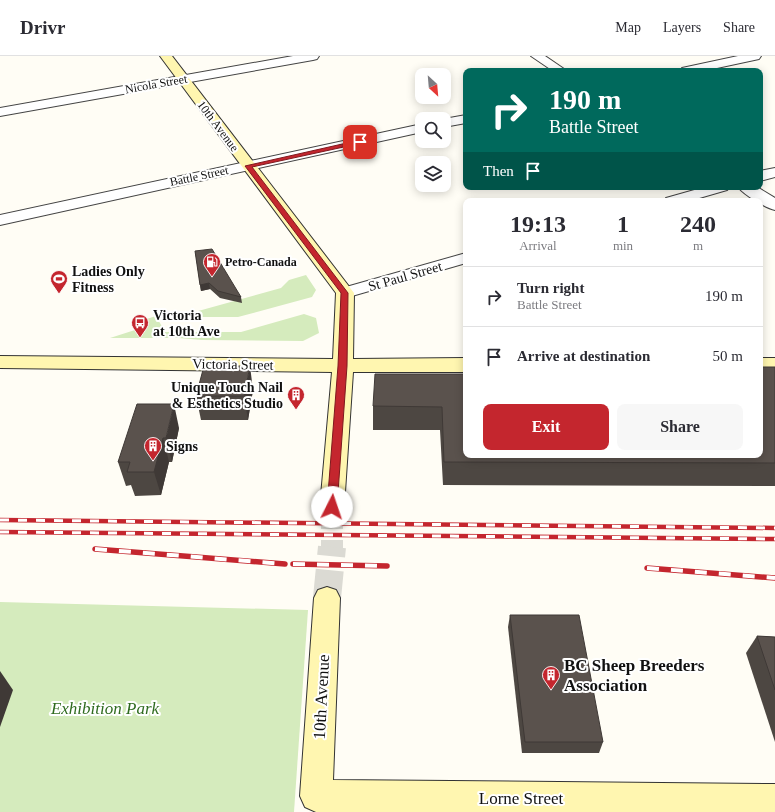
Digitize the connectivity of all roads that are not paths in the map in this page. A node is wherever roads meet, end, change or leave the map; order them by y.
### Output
1 (166, 56) edge
2 (313, 56) edge
3 (537, 56) edge
4 (755, 56) edge
5 (556, 68) edge
6 (700, 68) edge
7 (183, 79) junction
8 (0, 112) edge
9 (463, 120) edge
10 (451, 122) edge
11 (415, 130) edge
12 (248, 166) junction
13 (775, 172) edge
14 (763, 175) edge
15 (711, 190) edge
16 (751, 190) edge
17 (683, 198) edge
18 (775, 205) edge
19 (0, 220) edge
20 (463, 259) edge
21 (345, 293) junction
22 (0, 362) edge
23 (763, 365) edge
24 (775, 365) edge
25 (343, 366) junction
26 (463, 366) edge
27 (332, 507) tunnel mouth
28 (327, 598) tunnel mouth
29 (775, 800) edge
30 (315, 804) edge

1 - 7 street, 10th Avenue
2 - 7 street, Nicola Street
3 - 5 street
4 - 6 street
7 - 8 street, Nicola Street
7 - 12 street, 10th Avenue
9 - 10 street
11 - 12 street, Battle Street
12 - 19 street, Battle Street
12 - 21 street, 10th Avenue
13 - 14 street
15 - 17 street
16 - 18 street
20 - 21 street, St Paul Street
21 - 25 street
22 - 25 street, Victoria Street
23 - 24 street
25 - 26 street, Victoria Street
25 - 27 street
28 - 30 street, 10th Avenue
29 - 30 street, Lorne Street

